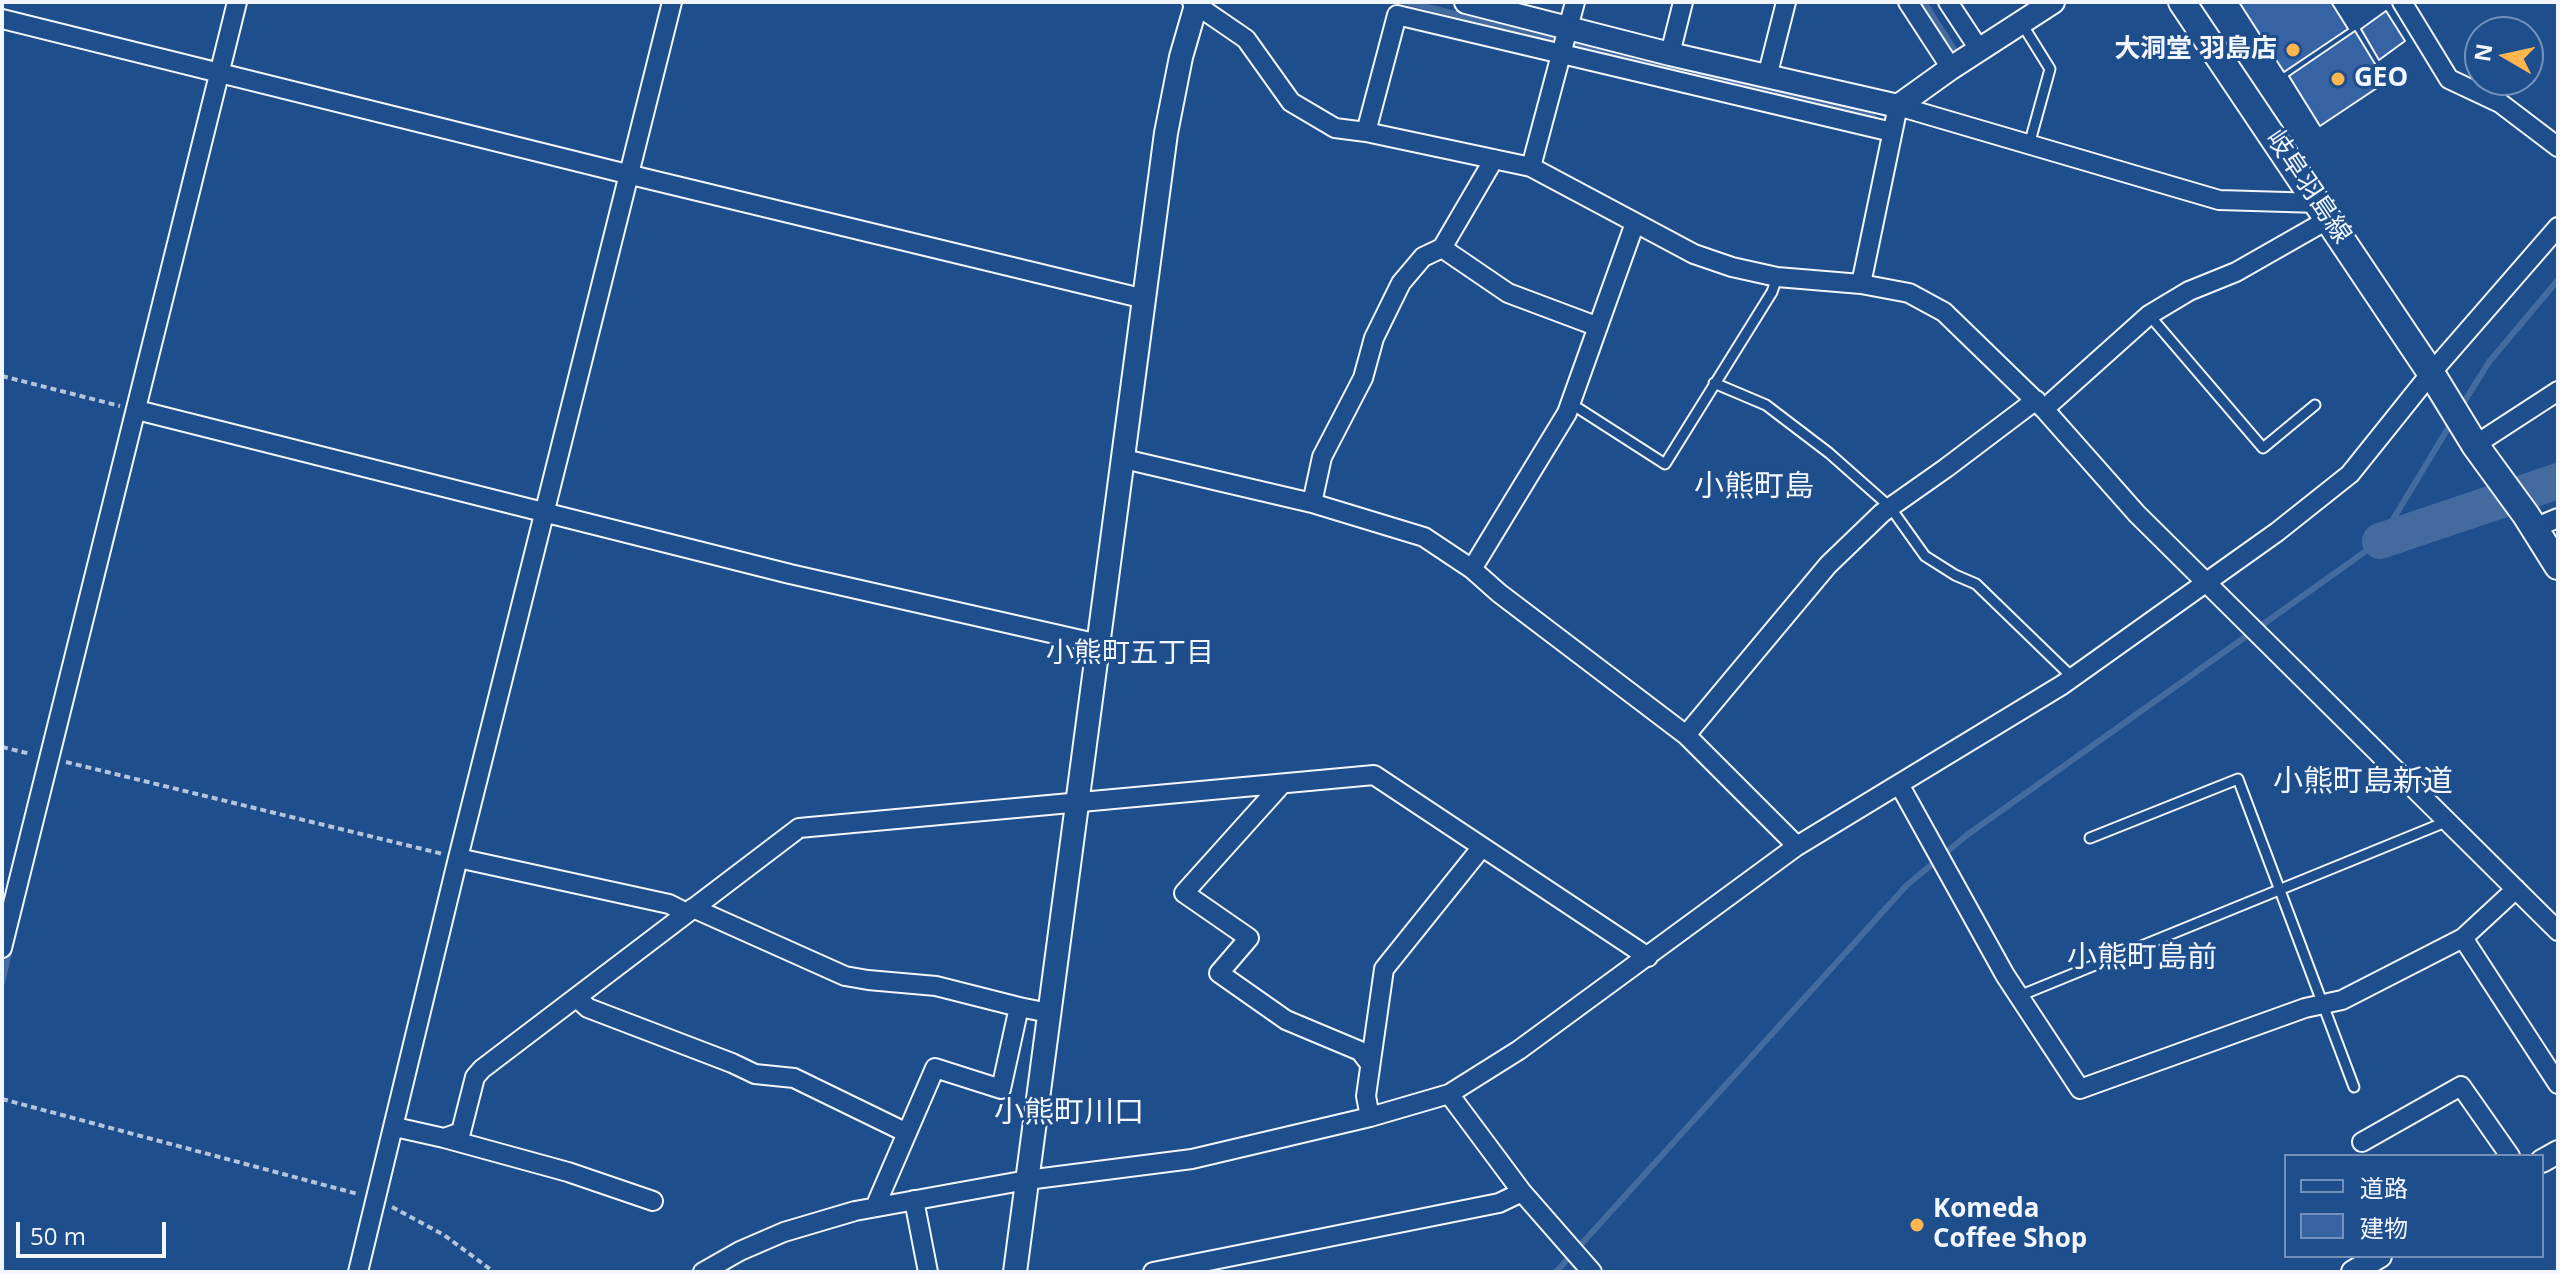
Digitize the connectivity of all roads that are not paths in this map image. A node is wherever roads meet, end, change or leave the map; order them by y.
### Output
1 (237, 2) edge
2 (672, 2) edge
3 (1466, 2) edge
4 (1575, 2) edge
5 (1683, 2) edge
6 (1786, 2) edge
7 (1908, 2) edge
8 (1948, 2) edge
9 (2053, 2) edge
10 (2182, 2) edge
11 (2402, 2) edge
12 (1195, 3) edge
13 (1398, 7) edge
14 (2, 19) edge
15 (2021, 22) junction
16 (1566, 42) junction
17 (1979, 49) junction
18 (1670, 54) junction
19 (1951, 68) junction
20 (219, 74) junction
21 (1767, 77) junction
22 (1724, 80) junction
23 (1898, 106) junction
24 (1366, 132) junction
25 (1892, 132) junction
26 (2029, 145) junction
27 (2558, 147) edge
28 (1494, 159) junction
29 (1531, 167) junction
30 (627, 174) junction
31 (2324, 211) junction
32 (1635, 223) junction
33 (2558, 227) edge
34 (1442, 248) junction
35 (1777, 277) junction
36 (1861, 284) junction
37 (1145, 299) junction
38 (2149, 315) junction
39 (1596, 326) junction
40 (2437, 382) junction
41 (1714, 383) junction
42 (2558, 391) edge
43 (1570, 403) junction
44 (2040, 404) junction
45 (2315, 405) dead end
46 (137, 410) junction
47 (2473, 441) junction
48 (1124, 459) junction
49 (1312, 503) junction
50 (1890, 507) junction
51 (546, 513) junction
52 (2539, 520) edge
53 (2558, 566) edge
54 (1472, 569) junction
55 (2207, 583) junction
56 (1099, 644) junction
57 (2072, 677) junction
58 (1686, 735) junction
59 (1282, 784) junction
60 (1899, 784) junction
61 (1078, 802) junction
62 (2448, 821) junction
63 (2090, 838) dead end
64 (1797, 846) junction
65 (1482, 847) junction
66 (458, 858) junction
67 (2281, 889) junction
68 (2516, 889) junction
69 (689, 910) junction
70 (2558, 931) edge
71 (2463, 938) junction
72 (2, 948) edge
73 (1648, 957) junction
74 (2019, 996) junction
75 (577, 998) junction
76 (2322, 1004) junction
77 (1019, 1007) junction
78 (1049, 1013) junction
79 (1370, 1064) junction
80 (2558, 1084) edge
81 (2354, 1087) dead end
82 (1449, 1094) junction
83 (1370, 1117) junction
84 (395, 1127) junction
85 (907, 1133) junction
86 (444, 1138) junction
87 (2362, 1142) dead end
88 (2509, 1154) edge
89 (1027, 1180) junction
90 (1522, 1192) junction
91 (914, 1200) junction
92 (653, 1201) dead end
93 (875, 1207) junction
94 (2377, 1258) edge
95 (1236, 1264) edge
96 (358, 1272) edge
97 (703, 1272) edge
98 (928, 1272) edge
99 (1015, 1272) edge
100 (1153, 1272) edge
101 (1592, 1272) edge
102 (2353, 1272) edge

1 - 20 street
2 - 30 street
3 - 16 street
4 - 16 street
5 - 18 street
6 - 21 street
7 - 19 street
8 - 17 street
9 - 15 street
10 - 31 main road, 岐阜羽島線
11 - 27 street
12 - 24 street
12 - 37 street
13 - 16 street
13 - 24 street
14 - 20 street
15 - 17 street
15 - 26 lane
16 - 18 street
16 - 22 street
16 - 29 street
17 - 19 street
18 - 22 street
19 - 23 street
20 - 30 street
20 - 46 street
21 - 22 street
21 - 23 street
22 - 25 street
23 - 25 street
23 - 26 street
24 - 28 street
25 - 36 street
26 - 31 street
28 - 29 street
28 - 34 street
29 - 32 street
30 - 37 street
30 - 51 street
31 - 38 street
31 - 40 main road, 岐阜羽島線
32 - 35 street
32 - 39 street
33 - 40 street
34 - 39 street
34 - 49 street
35 - 36 street
35 - 41 lane
36 - 44 street
37 - 48 street
38 - 44 street
38 - 45 lane
39 - 43 street
40 - 47 main road, 岐阜羽島線
40 - 55 street
41 - 43 lane
41 - 50 lane
42 - 47 street
43 - 54 street
44 - 50 street
44 - 55 street
46 - 51 street
46 - 72 street
47 - 52 main road, 岐阜羽島線
48 - 49 street
48 - 56 street
49 - 54 street
50 - 57 lane
50 - 58 street
51 - 56 street
51 - 66 street
52 - 53 main road, 岐阜羽島線
54 - 58 street
55 - 57 street
55 - 62 street
56 - 61 street
57 - 60 street
58 - 64 street
59 - 61 street
59 - 65 street
59 - 79 street
60 - 64 street
60 - 74 street
61 - 69 street
61 - 78 street
62 - 67 lane
62 - 68 street
63 - 67 lane
64 - 73 street
65 - 73 street
65 - 79 street
66 - 69 street
66 - 84 street
67 - 74 lane
67 - 76 lane
68 - 70 street
68 - 71 street
69 - 75 street
69 - 77 street
71 - 76 street
71 - 80 street
73 - 82 street
74 - 76 street
75 - 85 street
75 - 86 street
76 - 81 lane
77 - 78 street
77 - 85 street
78 - 89 street
79 - 83 street
82 - 83 street
82 - 90 street
83 - 89 street
84 - 86 street
84 - 96 street
85 - 93 street
86 - 92 street
87 - 88 street
89 - 91 street
89 - 99 street
90 - 95 street
90 - 101 street
91 - 93 street
91 - 98 street
93 - 97 street
94 - 102 street
95 - 100 street

